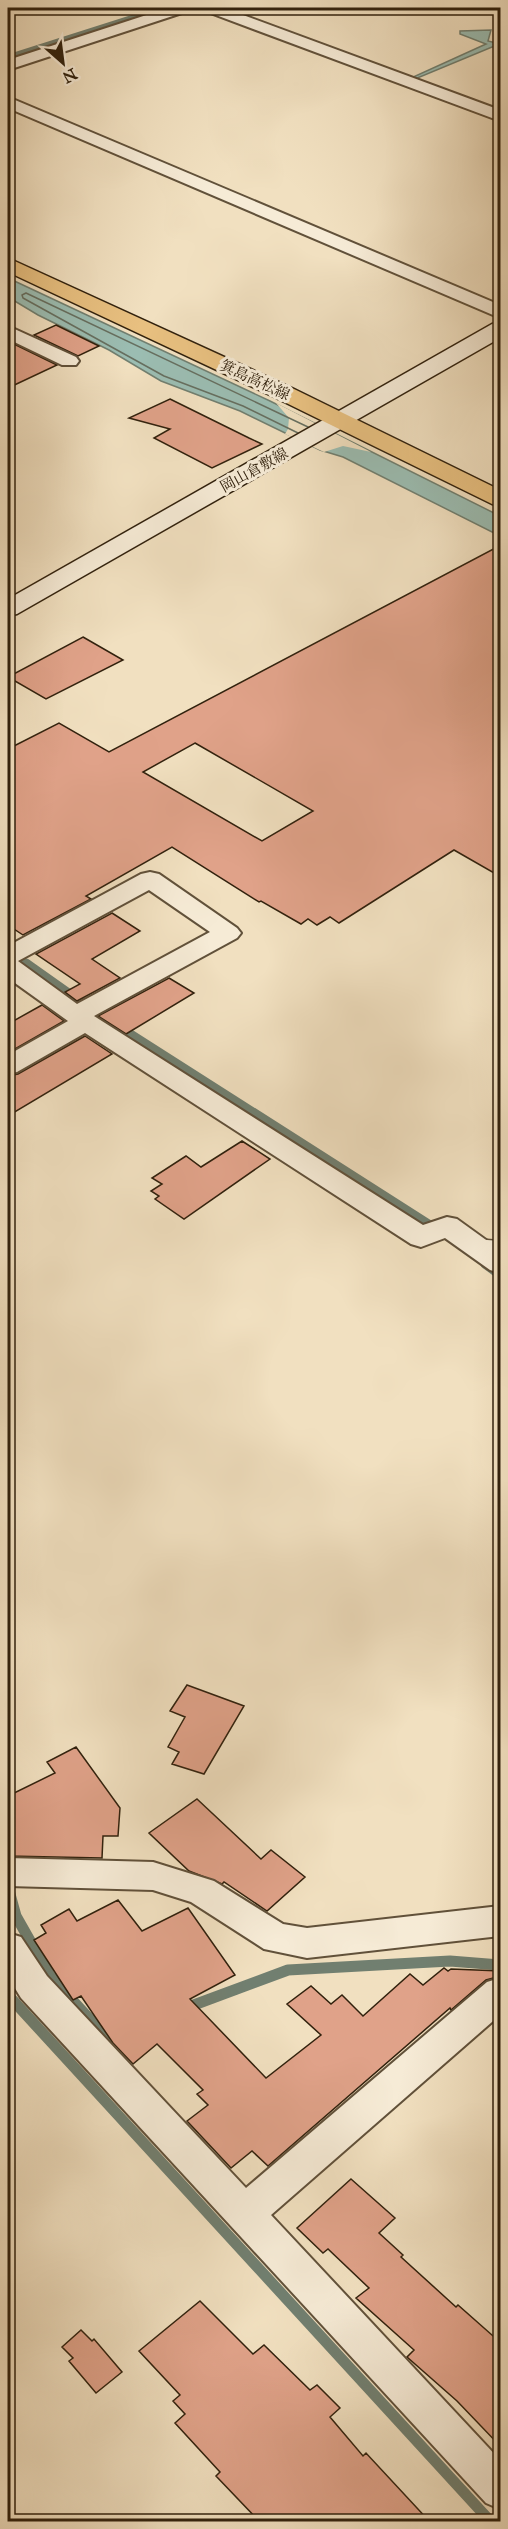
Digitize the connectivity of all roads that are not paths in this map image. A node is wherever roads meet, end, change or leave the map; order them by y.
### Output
1 (182, 8) edge
2 (211, 8) edge
3 (8, 65) edge
4 (8, 102) edge
5 (501, 116) edge
6 (8, 244) edge
7 (8, 264) edge
8 (501, 312) edge
9 (501, 329) edge
10 (13, 331) edge
11 (69, 361) dead end
12 (308, 381) dead end
13 (333, 425) junction
14 (501, 499) edge
15 (8, 609) edge
16 (10, 958) edge
17 (85, 1013) junction
18 (8, 1066) edge
19 (487, 1245) edge
20 (501, 1263) edge
21 (8, 1872) edge
22 (501, 1921) edge
23 (8, 1948) edge
24 (501, 1993) edge
25 (245, 2213) junction
26 (501, 2489) edge

1 - 3 street
2 - 5 street
4 - 8 street
6 - 12 main road, 箕島高松線
7 - 13 main road, 箕島高松線
9 - 13 main road, 岡山倉敷線
10 - 11 street
13 - 14 main road, 箕島高松線
13 - 15 main road, 岡山倉敷線
16 - 17 street
16 - 17 street
17 - 18 street
17 - 19 street
19 - 20 street
21 - 22 street
23 - 25 street
24 - 25 street
25 - 26 street

